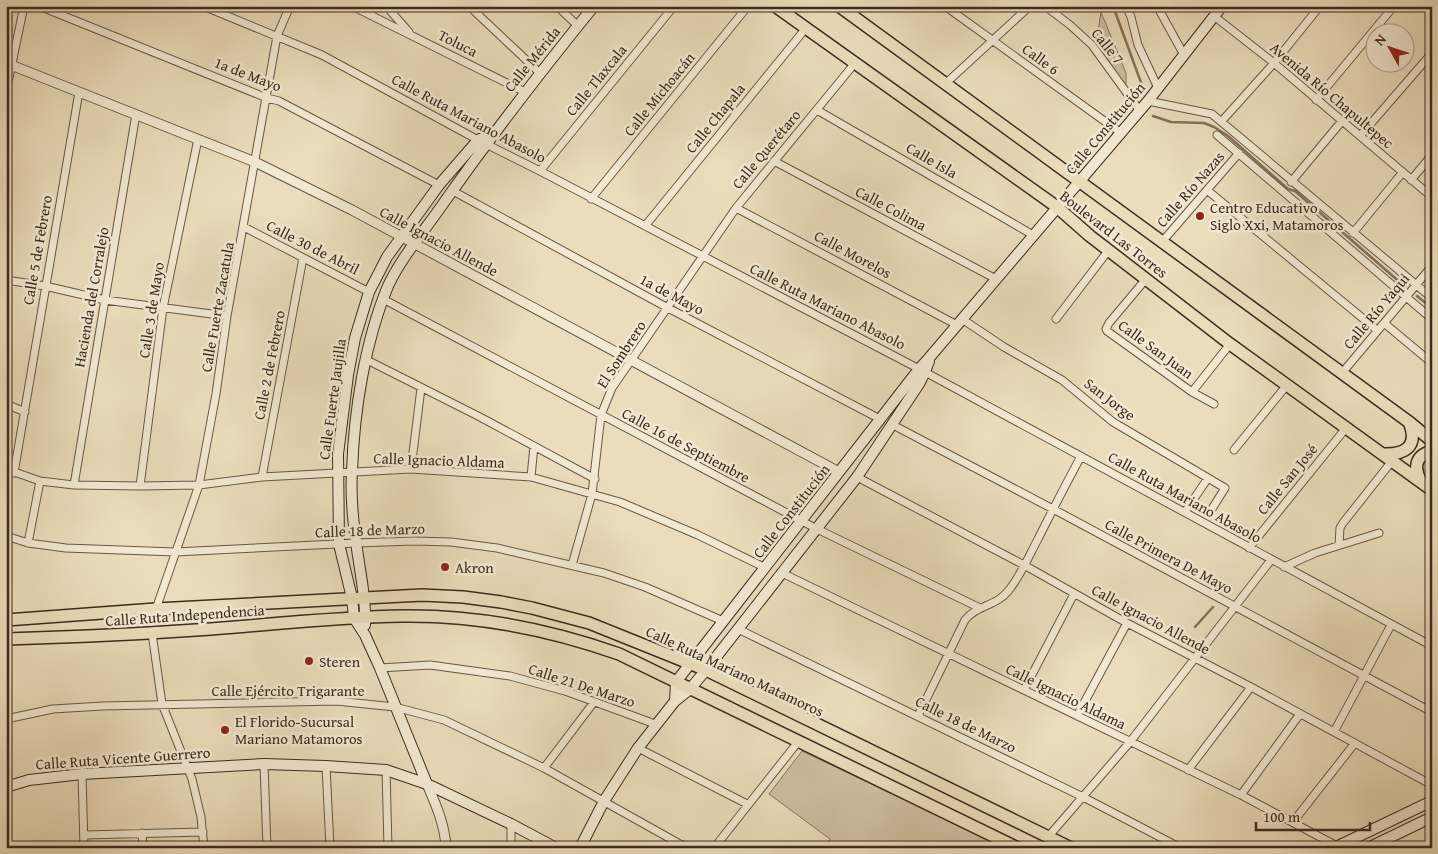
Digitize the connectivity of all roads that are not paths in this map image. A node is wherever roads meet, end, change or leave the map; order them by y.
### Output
1 (24, 6) edge
2 (39, 6) edge
3 (204, 6) edge
4 (290, 6) edge
5 (352, 6) edge
6 (386, 6) edge
7 (469, 6) edge
8 (557, 6) edge
9 (594, 6) edge
10 (674, 6) edge
11 (748, 6) edge
12 (775, 6) edge
13 (839, 6) edge
14 (945, 6) edge
15 (1030, 6) edge
16 (1046, 6) edge
17 (1126, 6) edge
18 (1157, 6) edge
19 (1320, 6) edge
20 (1394, 6) edge
21 (1218, 10) edge
22 (578, 26) junction
23 (806, 28) junction
24 (277, 36) junction
25 (412, 36) junction
26 (992, 40) junction
27 (1432, 53) edge
28 (1184, 56) junction
29 (855, 63) junction
30 (1274, 63) junction
31 (8, 64) edge
32 (540, 73) junction
33 (945, 84) junction
34 (1158, 88) junction
35 (6, 92) edge
36 (79, 92) junction
37 (525, 92) junction
38 (267, 98) junction
39 (1316, 100) junction
40 (1148, 101) junction
41 (817, 110) junction
42 (1140, 111) junction
43 (136, 114) junction
44 (1221, 122) junction
45 (1342, 122) junction
46 (1121, 133) junction
47 (1217, 135) dead end
48 (1360, 136) junction
49 (198, 139) junction
50 (482, 143) junction
51 (1239, 153) junction
52 (1432, 155) edge
53 (255, 162) junction
54 (774, 162) junction
55 (540, 171) junction
56 (1403, 172) junction
57 (1411, 180) junction
58 (1291, 182) junction
59 (1079, 183) junction
60 (439, 185) junction
61 (1207, 190) junction
62 (452, 191) junction
63 (1432, 196) edge
64 (591, 199) junction
65 (1057, 207) junction
66 (736, 208) junction
67 (645, 226) junction
68 (244, 227) junction
69 (1353, 233) junction
70 (1033, 235) junction
71 (401, 237) junction
72 (1161, 243) junction
73 (414, 245) junction
74 (1108, 251) junction
75 (702, 256) junction
76 (303, 258) junction
77 (1432, 266) edge
78 (996, 279) junction
79 (1146, 279) junction
80 (6, 280) edge
81 (1416, 285) junction
82 (45, 286) junction
83 (369, 292) junction
84 (1405, 298) junction
85 (1432, 298) edge
86 (383, 299) junction
87 (105, 300) junction
88 (163, 308) junction
89 (668, 308) junction
90 (228, 316) junction
91 (1056, 319) dead end
92 (1432, 320) edge
93 (959, 322) junction
94 (1384, 323) junction
95 (1377, 330) junction
96 (1230, 344) junction
97 (366, 360) junction
98 (631, 360) junction
99 (1432, 363) edge
100 (922, 371) junction
101 (1342, 373) junction
102 (1287, 386) junction
103 (421, 388) junction
104 (1192, 392) junction
105 (6, 404) edge
106 (1214, 404) dead end
107 (25, 412) junction
108 (601, 415) junction
109 (880, 419) junction
110 (1409, 422) junction
111 (893, 425) junction
112 (1346, 428) junction
113 (1432, 441) edge
114 (534, 446) junction
115 (1234, 450) dead end
116 (1432, 451) edge
117 (1382, 454) junction
118 (1081, 456) junction
119 (1392, 461) junction
120 (6, 469) edge
121 (411, 470) junction
122 (338, 472) junction
123 (352, 472) junction
124 (839, 472) junction
125 (14, 473) junction
126 (262, 477) junction
127 (531, 478) junction
128 (857, 478) junction
129 (1208, 478) junction
130 (595, 479) junction
131 (40, 481) junction
132 (1422, 482) junction
133 (74, 485) junction
134 (199, 485) junction
135 (140, 486) junction
136 (1432, 490) edge
137 (592, 494) junction
138 (1053, 509) junction
139 (1185, 512) junction
140 (1210, 512) dead end
141 (802, 521) junction
142 (818, 529) junction
143 (1379, 533) dead end
144 (6, 536) edge
145 (357, 542) junction
146 (28, 543) junction
147 (339, 544) junction
148 (1339, 545) junction
149 (1249, 548) junction
150 (175, 552) junction
151 (1271, 560) junction
152 (572, 565) junction
153 (1024, 565) junction
154 (1284, 567) junction
155 (766, 568) junction
156 (782, 573) junction
157 (1074, 594) junction
158 (365, 597) junction
159 (352, 598) junction
160 (980, 608) junction
161 (1235, 608) junction
162 (156, 609) junction
163 (360, 618) junction
164 (8, 619) edge
165 (723, 621) junction
166 (1127, 623) junction
167 (1391, 625) junction
168 (738, 629) junction
169 (152, 633) junction
170 (6, 640) edge
171 (1432, 646) edge
172 (948, 654) junction
173 (1196, 658) junction
174 (690, 664) junction
175 (380, 668) junction
176 (706, 670) junction
177 (1364, 676) junction
178 (676, 682) junction
179 (1251, 687) junction
180 (690, 689) junction
181 (1024, 690) junction
182 (675, 701) junction
183 (594, 702) junction
184 (162, 704) junction
185 (395, 707) junction
186 (1432, 712) edge
187 (1300, 714) junction
188 (918, 716) junction
189 (1077, 716) junction
190 (6, 719) edge
191 (655, 724) junction
192 (1334, 732) junction
193 (798, 742) junction
194 (1130, 742) junction
195 (1355, 743) junction
196 (638, 748) junction
197 (264, 764) junction
198 (326, 766) junction
199 (544, 768) junction
200 (189, 769) junction
201 (386, 770) junction
202 (1188, 770) junction
203 (82, 774) junction
204 (427, 784) junction
205 (1432, 785) edge
206 (6, 786) edge
207 (1241, 796) junction
208 (1083, 797) junction
209 (1432, 801) edge
210 (604, 802) junction
211 (748, 804) junction
212 (1432, 817) edge
213 (1293, 822) junction
214 (511, 824) junction
215 (142, 832) junction
216 (203, 832) junction
217 (84, 835) junction
218 (1048, 837) junction
219 (1336, 847) edge
220 (84, 848) edge
221 (143, 848) edge
222 (204, 848) edge
223 (267, 848) edge
224 (330, 848) edge
225 (388, 848) edge
226 (446, 848) edge
227 (511, 848) edge
228 (556, 848) edge
229 (580, 848) edge
230 (687, 848) edge
231 (714, 848) edge
232 (1018, 848) edge
233 (1071, 848) edge
234 (1182, 848) edge
235 (1368, 848) edge

1 - 31 street
2 - 38 street, 1a de Mayo
3 - 24 street, Calle Ruta Mariano Abasolo
4 - 24 street, Calle Fuerte Zacatula
5 - 25 street, Toluca
6 - 25 street
7 - 32 street
8 - 22 street
9 - 22 main road, Calle Mérida
10 - 55 street, Calle Tlaxcala
11 - 64 street, Calle Michoacán
12 - 23 main road, Boulevard Las Torres
13 - 33 main road, Boulevard Las Torres
14 - 26 street, Calle 6
15 - 26 street
16 - 42 street, Calle 7
17 - 34 street
18 - 28 street
19 - 30 street
20 - 39 street
21 - 28 main road, Calle Constitución
21 - 30 street, Avenida Río Chapultepec
22 - 32 main road, Calle Mérida
23 - 29 main road, Boulevard Las Torres
23 - 67 street, Calle Chapala
24 - 38 street, Calle Fuerte Zacatula
24 - 50 street, Calle Ruta Mariano Abasolo
25 - 37 street, Toluca
26 - 33 street
26 - 46 street, Calle 6
27 - 48 street
28 - 34 main road, Calle Constitución
29 - 41 street, Calle Querétaro
29 - 65 main road, Boulevard Las Torres
30 - 39 street, Avenida Río Chapultepec
30 - 44 street
31 - 35 street
31 - 36 street, Calle Ignacio Allende
32 - 37 main road, Calle Mérida
33 - 59 main road, Boulevard Las Torres
34 - 40 main road, Calle Constitución
36 - 43 street, Calle Ignacio Allende
36 - 82 street, Calle 5 de Febrero
37 - 50 main road, Calle Mérida
38 - 53 street, Calle Fuerte Zacatula
38 - 60 street, 1a de Mayo
39 - 45 street, Avenida Río Chapultepec
40 - 42 main road, Calle Constitución
40 - 44 street
41 - 54 street, Calle Querétaro
41 - 70 street, Calle Isla
42 - 46 main road, Calle Constitución
43 - 49 street, Calle Ignacio Allende
43 - 87 street, Hacienda del Corralejo
44 - 58 street
45 - 48 street, Avenida Río Chapultepec
45 - 58 street
46 - 59 main road, Calle Constitución
47 - 51 street
48 - 56 street, Avenida Río Chapultepec
49 - 53 street, Calle Ignacio Allende
49 - 88 street, Calle 3 de Mayo
50 - 55 street, Calle Ruta Mariano Abasolo
50 - 60 main road, Calle Fuerte Jaujilla
50 - 62 main road, Calle Fuerte Jaujilla
51 - 61 street, Calle Río Nazas
51 - 84 street
52 - 57 street
53 - 68 street, Calle Fuerte Zacatula
53 - 71 street, Calle Ignacio Allende
54 - 66 street, Calle Querétaro
54 - 78 street, Calle Colima
55 - 64 street, Calle Ruta Mariano Abasolo
56 - 57 street, Avenida Río Chapultepec
56 - 69 street
57 - 63 street, Avenida Río Chapultepec
58 - 69 street
59 - 65 main road, Calle Constitución
59 - 72 main road, Boulevard Las Torres
60 - 71 main road, Calle Fuerte Jaujilla
61 - 72 street, Calle Río Nazas
61 - 95 street
62 - 73 main road, Calle Fuerte Jaujilla
62 - 89 street, 1a de Mayo
64 - 67 street, Calle Ruta Mariano Abasolo
65 - 70 main road, Calle Constitución
65 - 74 main road, Boulevard Las Torres
66 - 75 street, Calle Querétaro
66 - 93 street, Calle Morelos
67 - 75 street, Calle Ruta Mariano Abasolo
68 - 76 street, Calle 30 de Abril
68 - 90 street, Calle Fuerte Zacatula
69 - 81 street
70 - 78 main road, Calle Constitución
71 - 73 street, Calle Ignacio Allende
71 - 83 main road, Calle Fuerte Jaujilla
72 - 101 main road, Boulevard Las Torres
73 - 86 main road, Calle Fuerte Jaujilla
73 - 98 street, Calle Ignacio Allende
74 - 79 main road, Boulevard Las Torres
74 - 91 street
75 - 89 street, El Sombrero
75 - 100 street, Calle Ruta Mariano Abasolo
76 - 83 street, Calle 30 de Abril
76 - 126 street, Calle 2 de Febrero
77 - 81 street, Calle Río Yaqui
78 - 93 main road, Calle Constitución
79 - 96 main road, Boulevard Las Torres
79 - 104 street, Calle San Juan
80 - 82 street
81 - 84 street, Calle Río Yaqui
81 - 85 street
82 - 87 street
82 - 107 street, Calle 5 de Febrero
83 - 122 main road, Calle Fuerte Jaujilla
84 - 92 street
84 - 94 street, Calle Río Yaqui
86 - 97 main road, Calle Fuerte Jaujilla
86 - 108 street, Calle 16 de Septiembre
87 - 88 street
87 - 133 street, Hacienda del Corralejo
88 - 90 street
88 - 135 street, Calle 3 de Mayo
89 - 98 street, El Sombrero
89 - 109 street, 1a de Mayo
90 - 134 street, Calle Fuerte Zacatula
93 - 100 main road, Calle Constitución
93 - 129 street, San Jorge
94 - 95 street, Calle Río Yaqui
94 - 99 street
95 - 101 street, Calle Río Yaqui
96 - 102 main road, Boulevard Las Torres
96 - 104 street, Calle San Juan
97 - 103 street
97 - 123 main road, Calle Fuerte Jaujilla
98 - 108 street, El Sombrero
98 - 124 street, Calle Ignacio Allende
100 - 109 main road, Calle Constitución
100 - 111 main road, Calle Constitución
100 - 118 street, Calle Ruta Mariano Abasolo
101 - 110 main road, Boulevard Las Torres
102 - 112 main road, Boulevard Las Torres
102 - 115 street
103 - 114 street
103 - 121 street
104 - 106 street
105 - 107 street
107 - 125 street, Calle 5 de Febrero
108 - 130 street, El Sombrero
108 - 141 street, Calle 16 de Septiembre
109 - 124 main road, Calle Constitución
110 - 113 main road, Boulevard Las Torres
110 - 117 main road
111 - 128 main road, Calle Constitución
111 - 138 street, Calle Primera De Mayo
112 - 117 main road, Boulevard Las Torres
112 - 149 street, Calle San José
114 - 127 street
114 - 130 street
116 - 132 main road
117 - 119 main road, Boulevard Las Torres
118 - 138 street
118 - 139 street, Calle Ruta Mariano Abasolo
119 - 132 main road, Boulevard Las Torres
119 - 148 street
120 - 125 street, Calle Ignacio Aldama
121 - 123 street, Calle Ignacio Aldama
121 - 127 street, Calle Ignacio Aldama
122 - 123 street, Calle Ignacio Aldama
122 - 126 street, Calle Ignacio Aldama
122 - 147 main road, Calle Fuerte Jaujilla
123 - 145 main road, Calle Fuerte Jaujilla
124 - 141 main road, Calle Constitución
125 - 131 street, Calle Ignacio Aldama
126 - 134 street, Calle Ignacio Aldama
127 - 137 street, Calle Ignacio Aldama
128 - 142 main road, Calle Constitución
128 - 153 street, Calle Ignacio Allende
129 - 139 street
129 - 140 street, San Jorge
130 - 137 street, El Sombrero
131 - 133 street, Calle Ignacio Aldama
131 - 146 street
132 - 136 main road, Boulevard Las Torres
133 - 135 street, Calle Ignacio Aldama
134 - 135 street, Calle Ignacio Aldama
134 - 150 street, Calle Fuerte Zacatula
137 - 152 street, El Sombrero
137 - 155 street, Calle Ignacio Aldama
138 - 153 street
138 - 161 street, Calle Primera De Mayo
139 - 149 street, Calle Ruta Mariano Abasolo
141 - 142 street, Calle 16 de Septiembre
141 - 155 main road, Calle Constitución
142 - 156 main road, Calle Constitución
142 - 160 street, Calle 16 de Septiembre
143 - 148 street
144 - 146 street, Calle 18 de Marzo
145 - 147 street, Calle 18 de Marzo
145 - 152 street, Calle 18 de Marzo
145 - 158 main road, Calle Fuerte Jaujilla
146 - 150 street, Calle 18 de Marzo
147 - 150 street, Calle 18 de Marzo
147 - 159 main road, Calle Fuerte Jaujilla
148 - 154 street
149 - 151 street, Calle Ruta Mariano Abasolo
150 - 162 street, Calle Fuerte Zacatula
151 - 154 street, Calle Ruta Mariano Abasolo
151 - 161 street
152 - 165 street, Calle 18 de Marzo
153 - 157 street, Calle Ignacio Allende
153 - 160 street
154 - 167 street, Calle Ruta Mariano Abasolo
155 - 165 main road, Calle Constitución
156 - 168 main road, Calle Constitución
156 - 172 street, Calle Ignacio Aldama
157 - 166 street, Calle Ignacio Allende
157 - 181 street
158 - 159 main road, Calle Ruta Independencia
158 - 163 main road, Calle Fuerte Jaujilla
158 - 174 main road, Calle Ruta Mariano Matamoros
159 - 162 main road, Calle Ruta Independencia
159 - 163 main road, Calle Fuerte Jaujilla
160 - 172 street
161 - 173 street
161 - 177 street, Calle Primera De Mayo
162 - 164 main road, Calle Ruta Independencia
163 - 169 main road, Calle Ruta Independencia
163 - 175 main road, Calle Fuerte Jaujilla
163 - 178 main road
165 - 174 main road, Calle Constitución
166 - 173 street, Calle Ignacio Allende
166 - 189 street
167 - 171 street, Calle Ruta Mariano Abasolo
167 - 177 street
168 - 176 main road, Calle Constitución
168 - 188 street, Calle 18 de Marzo
169 - 170 main road, Calle Ruta Independencia
169 - 184 street
172 - 181 street, Calle Ignacio Aldama
172 - 188 street
173 - 179 street, Calle Ignacio Allende
173 - 194 street
174 - 176 main road, Calle Ruta Mariano Matamoros
174 - 178 main road, Calle Constitución
175 - 183 street, Calle 21 De Marzo
175 - 185 main road, Calle Fuerte Jaujilla
176 - 180 main road, Calle Constitución
176 - 218 main road, Calle Ruta Mariano Matamoros
177 - 186 street, Calle Primera De Mayo
177 - 192 street
178 - 180 main road
178 - 182 main road
179 - 187 street, Calle Ignacio Allende
179 - 202 street
180 - 182 main road, Calle Constitución
180 - 193 main road
181 - 189 street, Calle Ignacio Aldama
182 - 191 main road, Calle Constitución
183 - 191 street, Calle 21 De Marzo
183 - 199 street
184 - 185 street, Calle Ejército Trigarante
184 - 190 street, Calle Ejército Trigarante
184 - 200 street
185 - 199 street, Calle Ejército Trigarante
185 - 204 main road, Calle Fuerte Jaujilla
187 - 192 street, Calle Ignacio Allende
187 - 207 street
188 - 208 street, Calle 18 de Marzo
189 - 194 street, Calle Ignacio Aldama
191 - 196 main road, Calle Constitución
192 - 195 street, Calle Ignacio Allende
193 - 211 street
193 - 232 main road
194 - 202 street, Calle Ignacio Aldama
194 - 208 street
195 - 205 street, Calle Ignacio Allende
195 - 213 street
196 - 210 main road, Calle Constitución
196 - 211 street
197 - 198 main road, Calle Ruta Vicente Guerrero
197 - 200 main road, Calle Ruta Vicente Guerrero
197 - 223 street
198 - 201 main road, Calle Ruta Vicente Guerrero
198 - 224 street
199 - 210 street, Calle Ejército Trigarante
200 - 203 main road, Calle Ruta Vicente Guerrero
200 - 216 street
201 - 204 main road, Calle Ruta Vicente Guerrero
201 - 225 street
202 - 207 street, Calle Ignacio Aldama
203 - 206 main road, Calle Ruta Vicente Guerrero
203 - 217 street
204 - 214 main road, Calle Ruta Vicente Guerrero
204 - 226 street, Calle Fuerte Jaujilla
207 - 213 street, Calle Ignacio Aldama
208 - 218 street
208 - 234 street, Calle 18 de Marzo
209 - 219 main road
210 - 229 main road, Calle Constitución
210 - 230 street, Calle Ejército Trigarante
211 - 231 street
212 - 235 main road
213 - 219 street, Calle Ignacio Aldama
214 - 227 street
214 - 228 main road, Calle Ruta Vicente Guerrero
215 - 216 street
215 - 217 street
215 - 221 street
216 - 222 street
217 - 220 street
218 - 233 main road, Calle Ruta Mariano Matamoros

